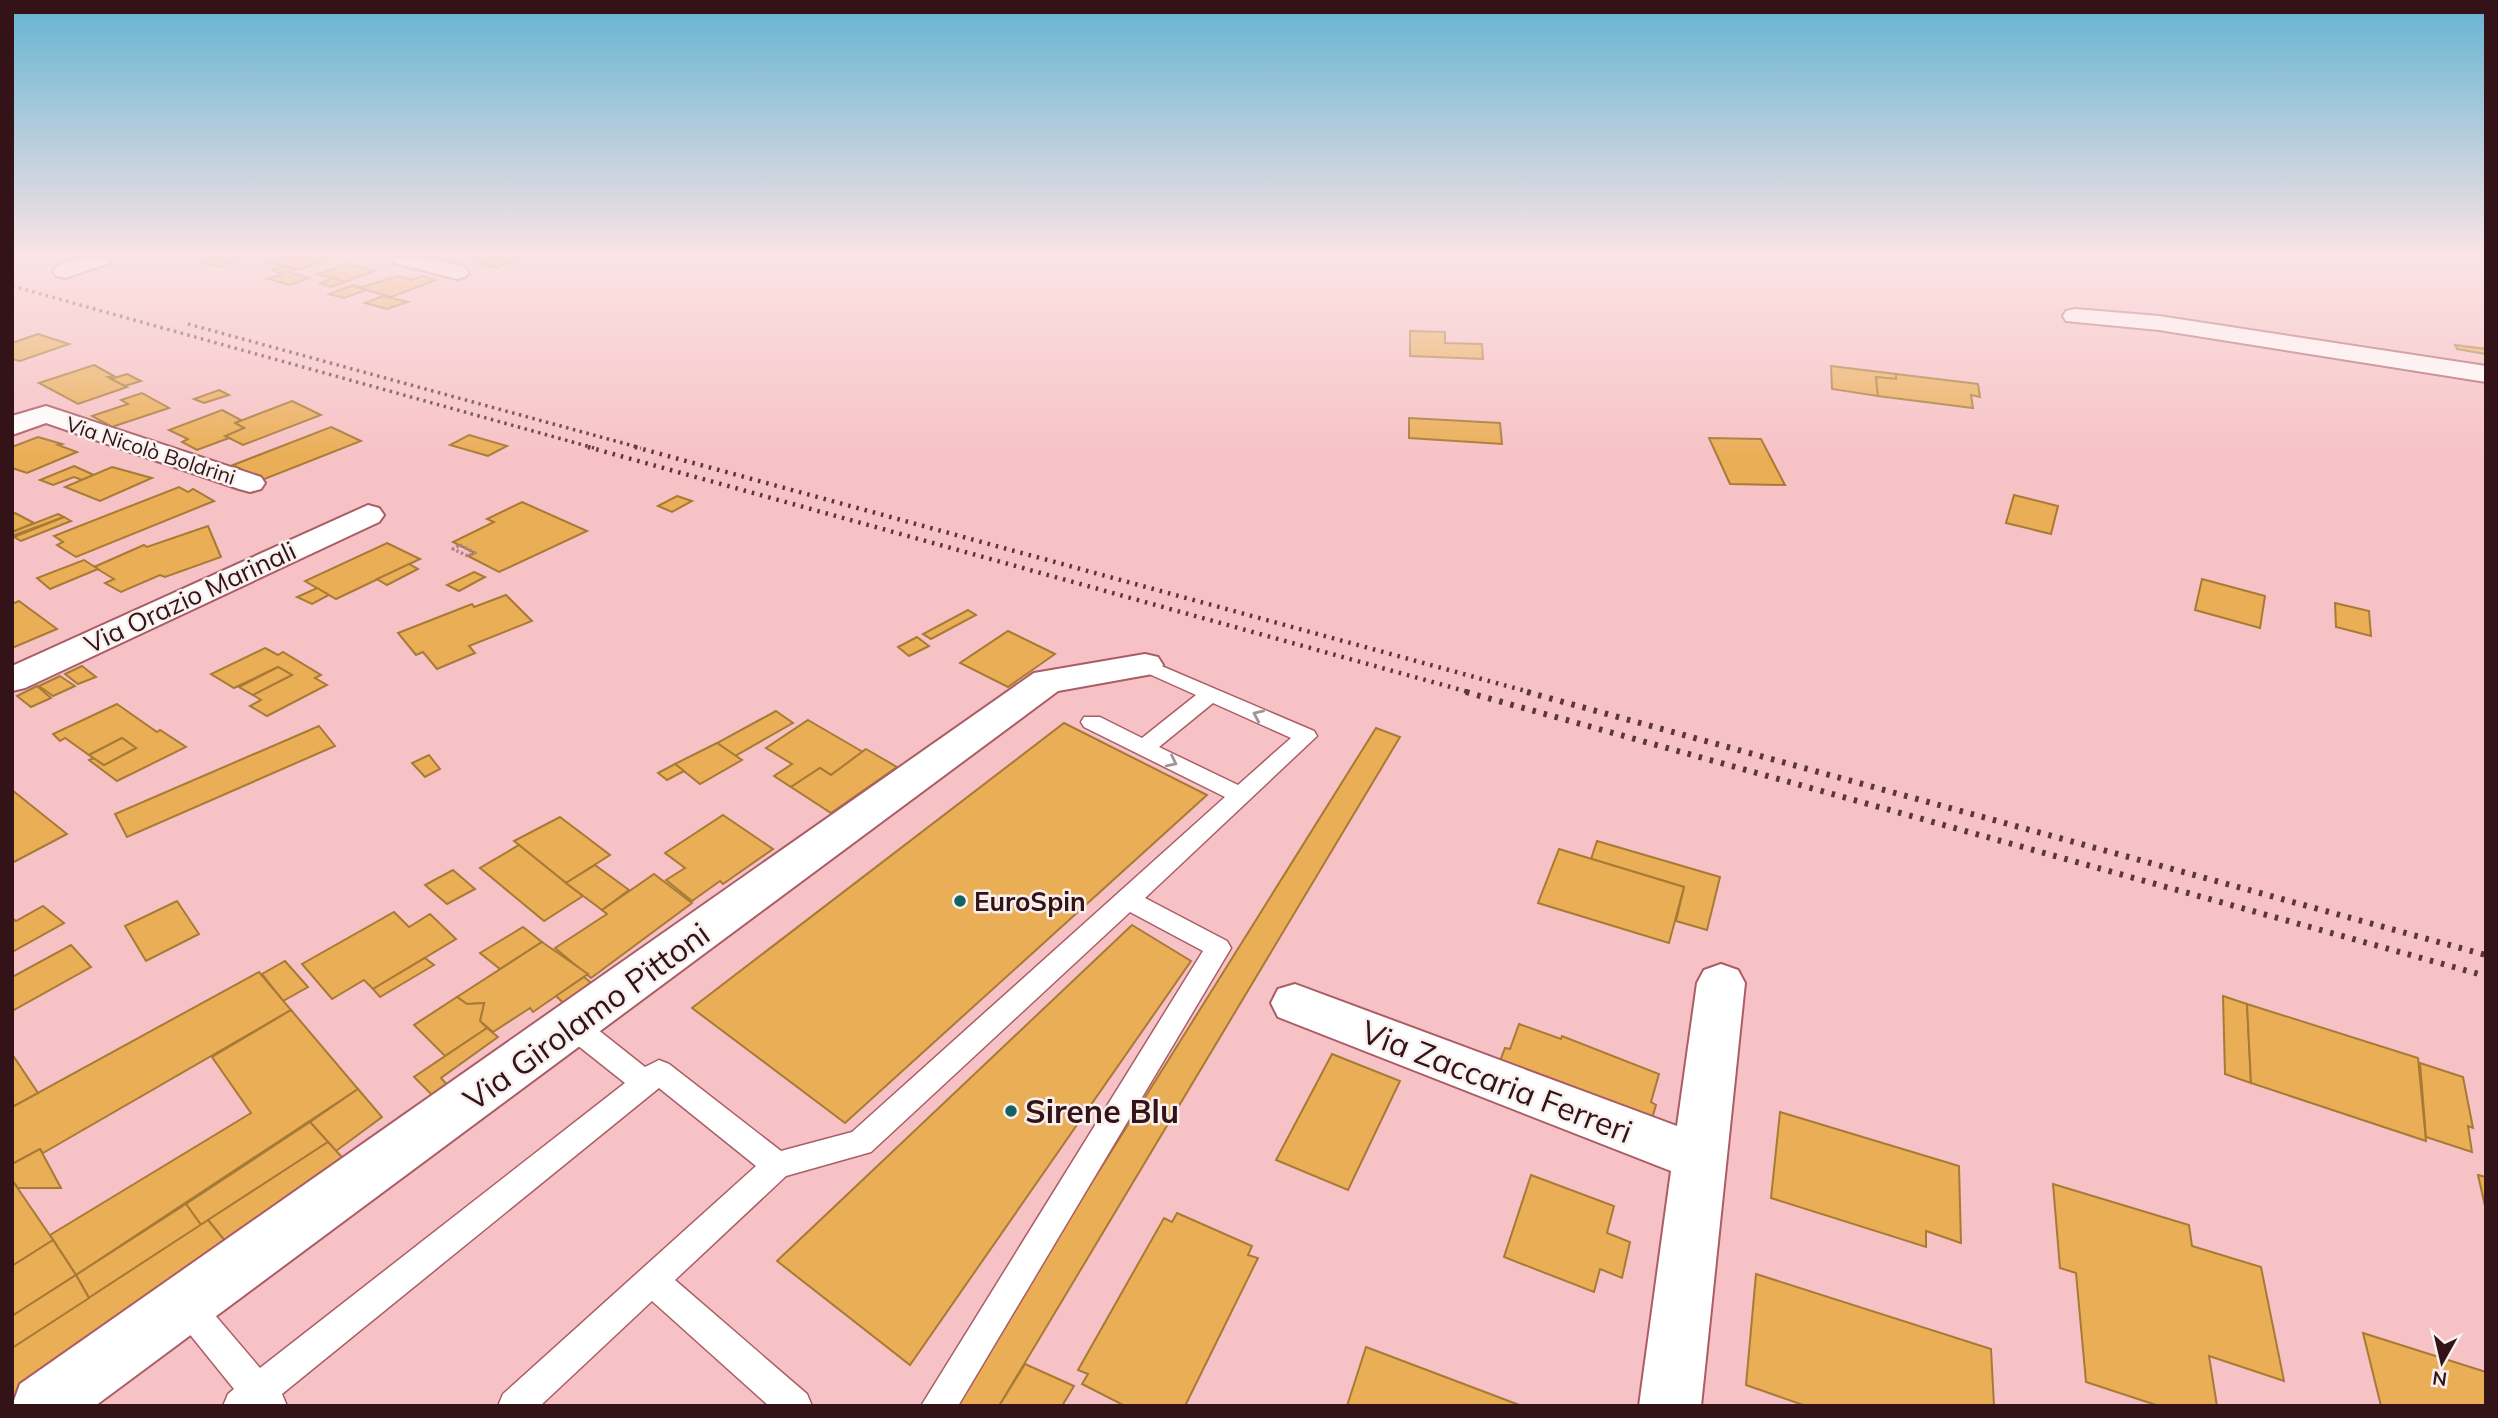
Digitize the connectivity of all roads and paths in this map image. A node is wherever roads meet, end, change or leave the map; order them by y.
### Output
1 (2167, 324) edge
2 (2486, 374) edge
3 (12, 426) edge
4 (250, 483) dead end
5 (368, 515) dead end
6 (468, 556) joint
7 (1145, 665) joint
8 (12, 680) edge
9 (1211, 694) junction
10 (1092, 722) dead end
11 (1144, 748) junction
12 (1241, 796) junction
13 (1127, 899) junction
14 (1721, 983) dead end
15 (1296, 1003) dead end
16 (572, 1025) junction
17 (645, 1083) junction
18 (1699, 1158) junction
19 (777, 1165) junction
20 (653, 1281) junction
21 (184, 1304) junction
22 (256, 1401) edge
23 (42, 1406) edge
24 (515, 1406) edge
25 (795, 1406) edge
26 (938, 1406) edge
27 (1670, 1406) edge

1 - 2 street
3 - 4 street, Via Nicolò Boldrini
5 - 8 street, Via Orazio Marinali
6 - 6 path
7 - 9 lane
7 - 16 street, Via Girolamo Pittoni
9 - 11 lane
12 -> 9 lane
10 - 11 lane
11 -> 12 lane
12 - 13 lane
13 - 19 lane
13 - 26 lane
14 - 18 street
15 - 18 street, Via Zaccaria Ferreri
16 - 17 lane
16 - 21 street, Via Girolamo Pittoni
17 - 19 lane
17 - 22 lane
18 - 27 street
19 - 20 lane
20 - 24 lane
20 - 25 lane
21 - 22 lane
21 - 23 street, Via Girolamo Pittoni

